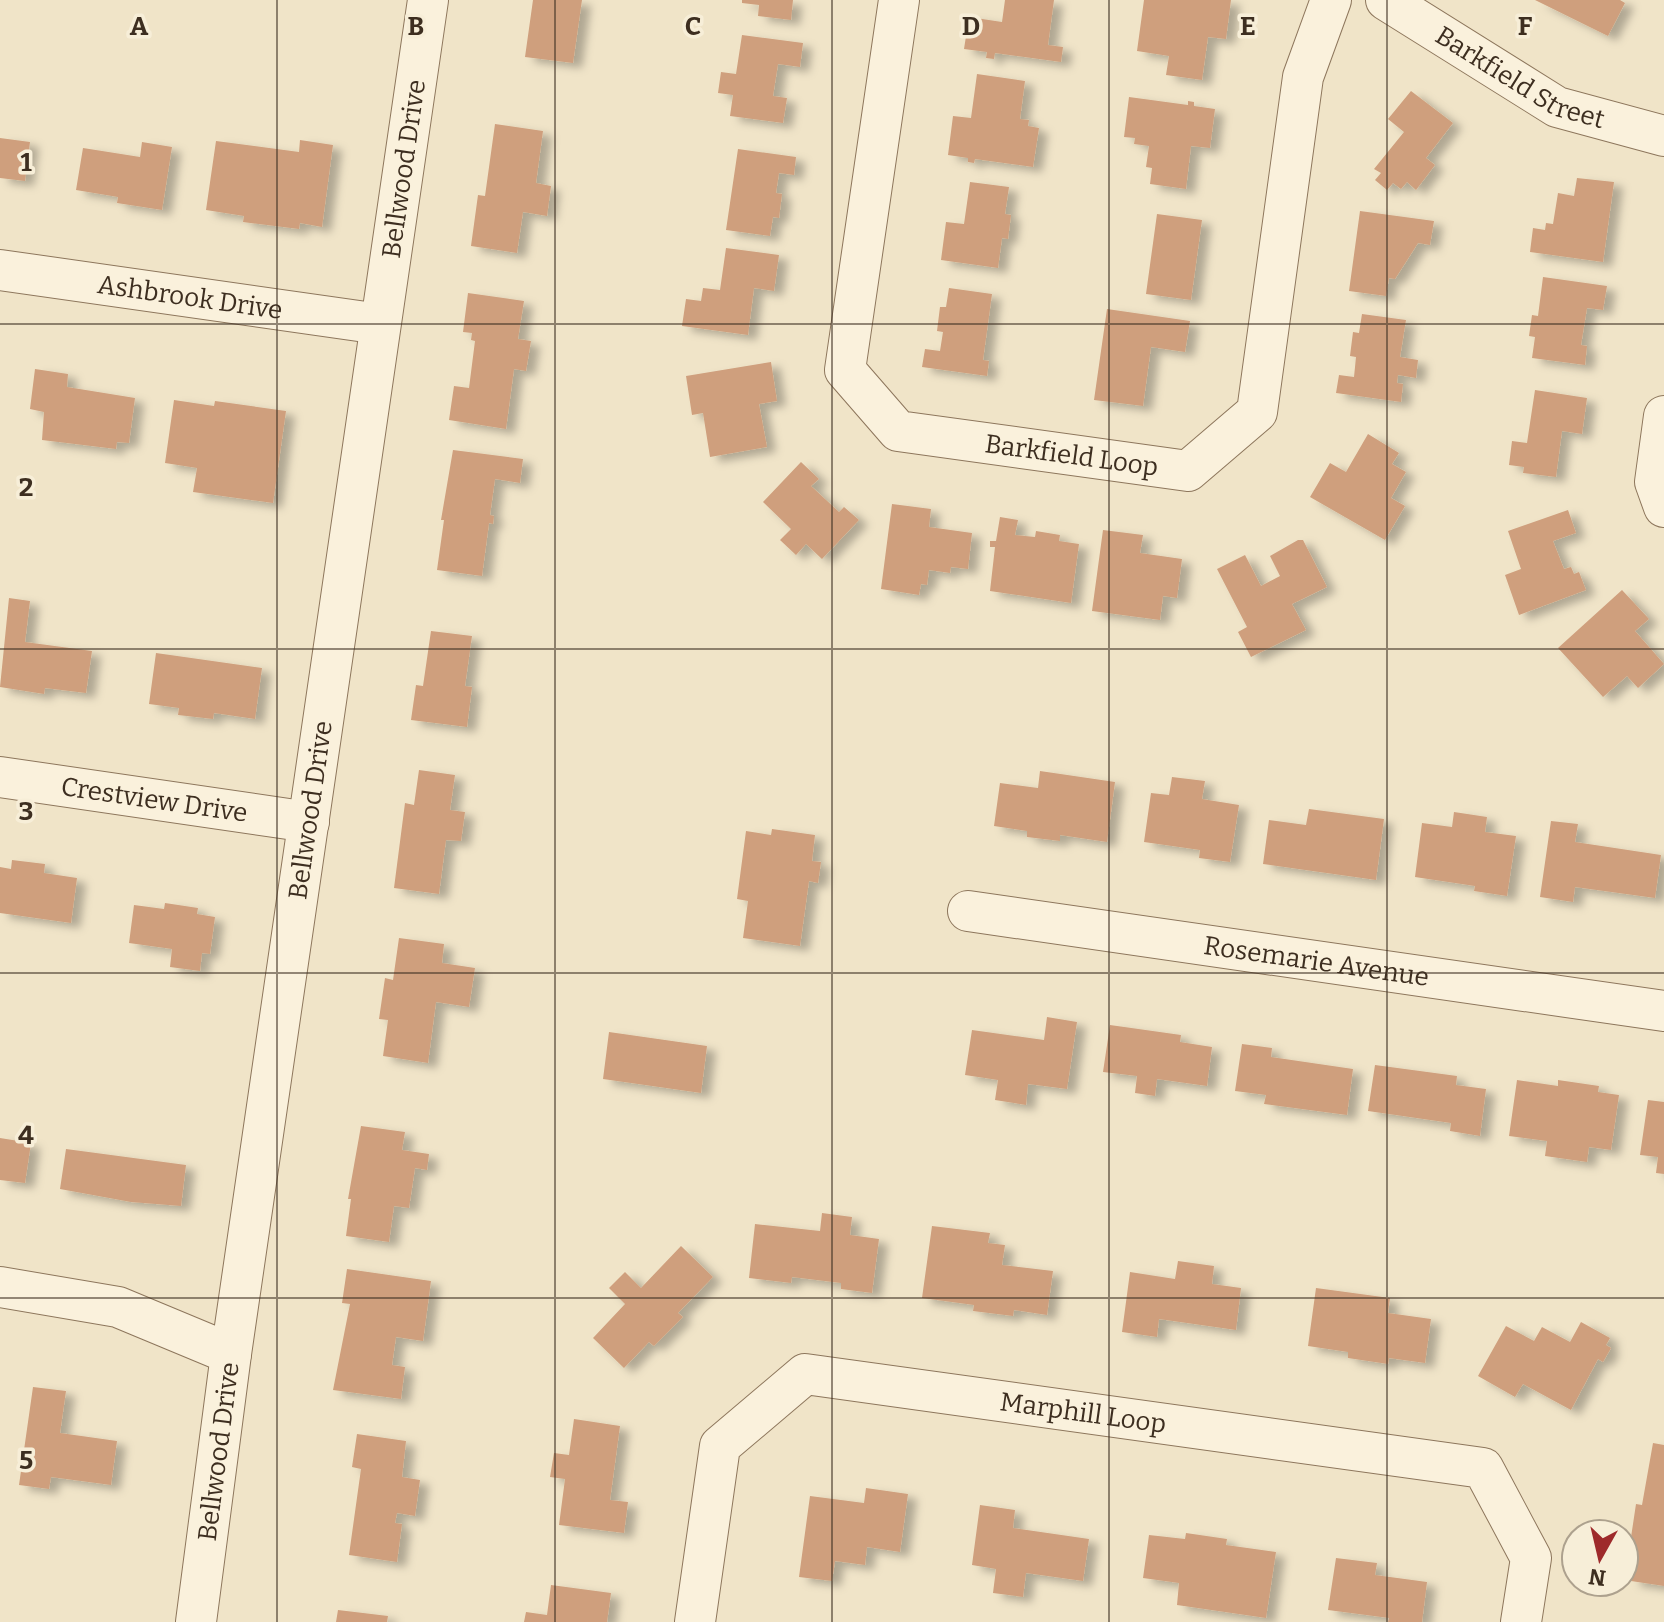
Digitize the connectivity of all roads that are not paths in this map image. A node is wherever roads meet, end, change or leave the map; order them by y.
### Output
1 (428, 0) edge
2 (899, 0) edge
3 (1331, 0) edge
4 (1386, 0) edge
5 (1664, 136) edge
6 (0, 270) edge
7 (380, 324) junction
8 (1664, 416) edge
9 (1664, 507) edge
10 (0, 777) edge
11 (309, 822) junction
12 (968, 911) dead end
13 (1664, 1011) edge
14 (0, 1287) edge
15 (231, 1354) junction
16 (196, 1622) edge
17 (695, 1622) edge
18 (1521, 1622) edge

1 - 7 street, Bellwood Drive
2 - 3 street, Barkfield Loop
4 - 5 street, Barkfield Street
6 - 7 street, Ashbrook Drive
7 - 11 street, Bellwood Drive
8 - 9 street
10 - 11 street, Crestview Drive
11 - 15 street, Bellwood Drive
12 - 13 street, Rosemarie Avenue
14 - 15 street
15 - 16 street, Bellwood Drive
17 - 18 street, Marphill Loop

